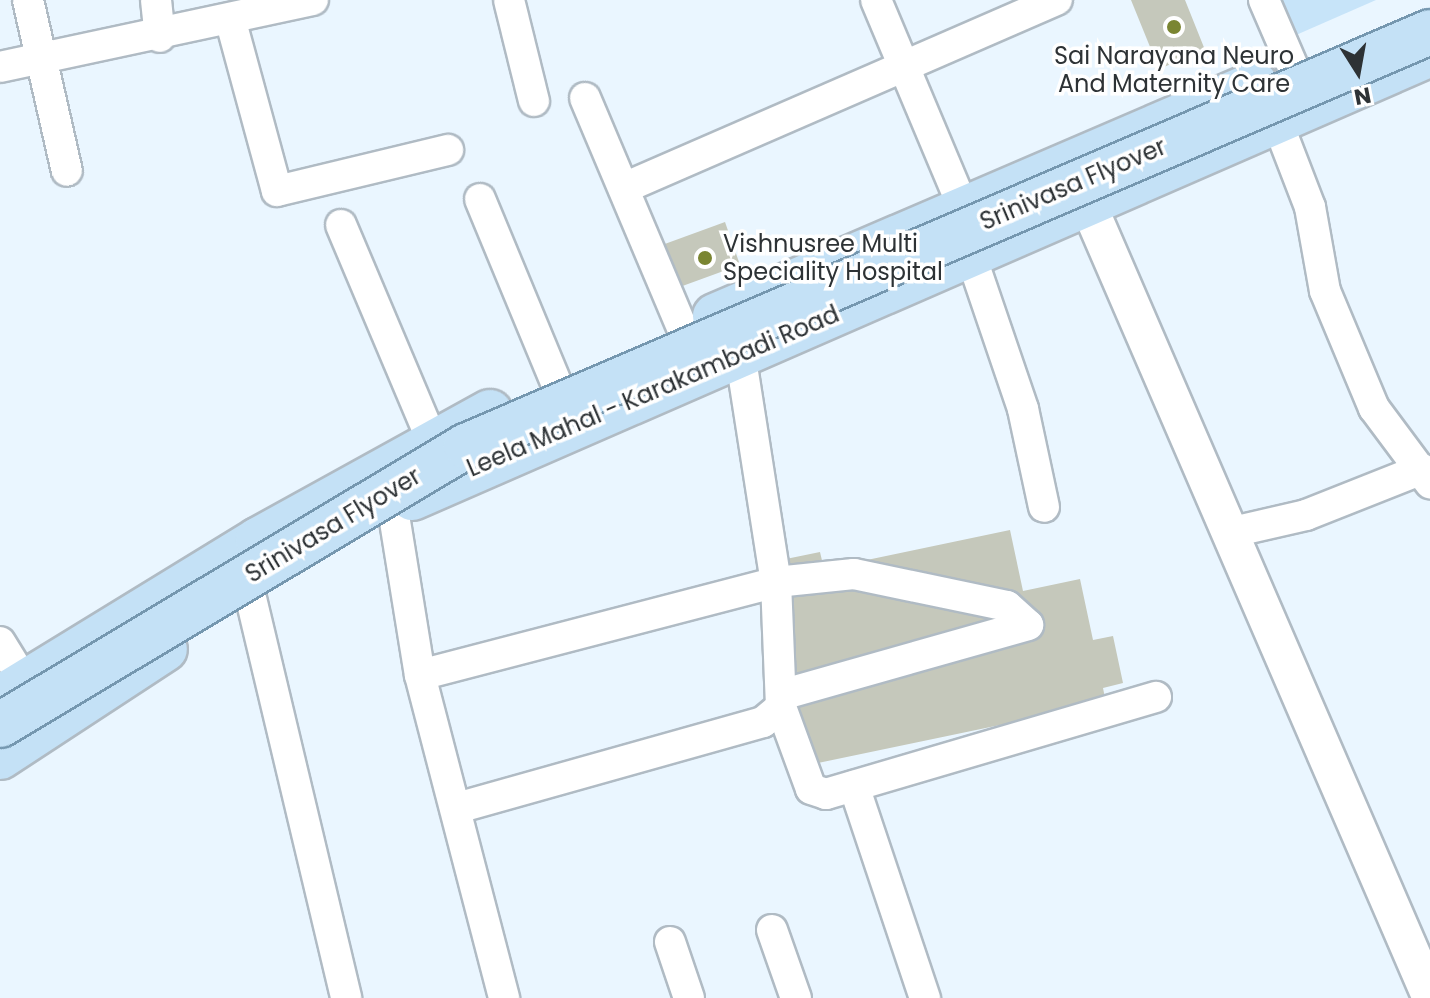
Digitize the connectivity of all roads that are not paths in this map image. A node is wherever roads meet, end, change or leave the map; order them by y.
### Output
1 (28, 0) edge
2 (156, 0) edge
3 (313, 0) edge
4 (509, 0) edge
5 (876, 0) edge
6 (1057, 0) edge
7 (1264, 0) edge
8 (1430, 9) edge
9 (231, 22) junction
10 (1430, 32) edge
11 (160, 37) junction
12 (1430, 54) edge
13 (41, 60) junction
14 (904, 66) junction
15 (0, 67) edge
16 (1293, 67) junction
17 (585, 98) dead end
18 (534, 101) dead end
19 (1278, 124) junction
20 (448, 150) dead end
21 (1069, 162) junction
22 (67, 171) dead end
23 (624, 188) junction
24 (480, 199) dead end
25 (963, 207) junction
26 (1089, 208) junction
27 (341, 225) dead end
28 (971, 256) junction
29 (683, 330) junction
30 (740, 353) junction
31 (557, 385) junction
32 (432, 440) junction
33 (1423, 461) edge
34 (1044, 507) dead end
35 (393, 509) junction
36 (1228, 533) junction
37 (776, 582) junction
38 (250, 594) junction
39 (0, 642) edge
40 (420, 675) junction
41 (12, 689) edge
42 (1156, 697) dead end
43 (781, 701) junction
44 (0, 725) edge
45 (0, 757) edge
46 (854, 786) junction
47 (457, 808) junction
48 (772, 930) dead end
49 (670, 942) dead end
50 (1430, 996) edge
51 (346, 998) edge
52 (504, 998) edge
53 (689, 998) edge
54 (796, 998) edge
55 (925, 998) edge

1 - 13 street
2 - 11 street
3 - 9 street
4 - 18 street
5 - 14 street
6 - 14 street
7 - 16 street
8 - 16 main road, Leela Mahal - Karakambadi Road
9 - 11 street
9 - 20 street
10 - 44 main road, Srinivasa Flyover, bridge
11 - 13 street
12 - 19 main road, Leela Mahal - Karakambadi Road
13 - 15 street
13 - 22 street
14 - 23 street
14 - 25 street
16 - 21 main road, Leela Mahal - Karakambadi Road
17 - 23 street
19 - 26 main road, Leela Mahal - Karakambadi Road
19 - 33 street
21 - 25 main road, Leela Mahal - Karakambadi Road
21 - 26 street
23 - 29 street
24 - 31 street
25 - 29 main road, Leela Mahal - Karakambadi Road
26 - 28 main road, Leela Mahal - Karakambadi Road
26 - 36 street
27 - 32 street
28 - 30 main road, Leela Mahal - Karakambadi Road
28 - 34 street
29 - 31 main road, Leela Mahal - Karakambadi Road
30 - 35 main road, Leela Mahal - Karakambadi Road
30 - 37 street
31 - 32 main road, Leela Mahal - Karakambadi Road
32 - 41 main road, Leela Mahal - Karakambadi Road
33 - 36 street
35 - 38 main road, Leela Mahal - Karakambadi Road
35 - 40 street
36 - 50 street
37 - 40 street
37 - 43 street
37 - 43 street
38 - 45 main road, Leela Mahal - Karakambadi Road
38 - 51 street
39 - 41 street
40 - 47 street
42 - 46 street
43 - 46 street
43 - 47 street
46 - 55 street
47 - 52 street
48 - 54 street
49 - 53 street

